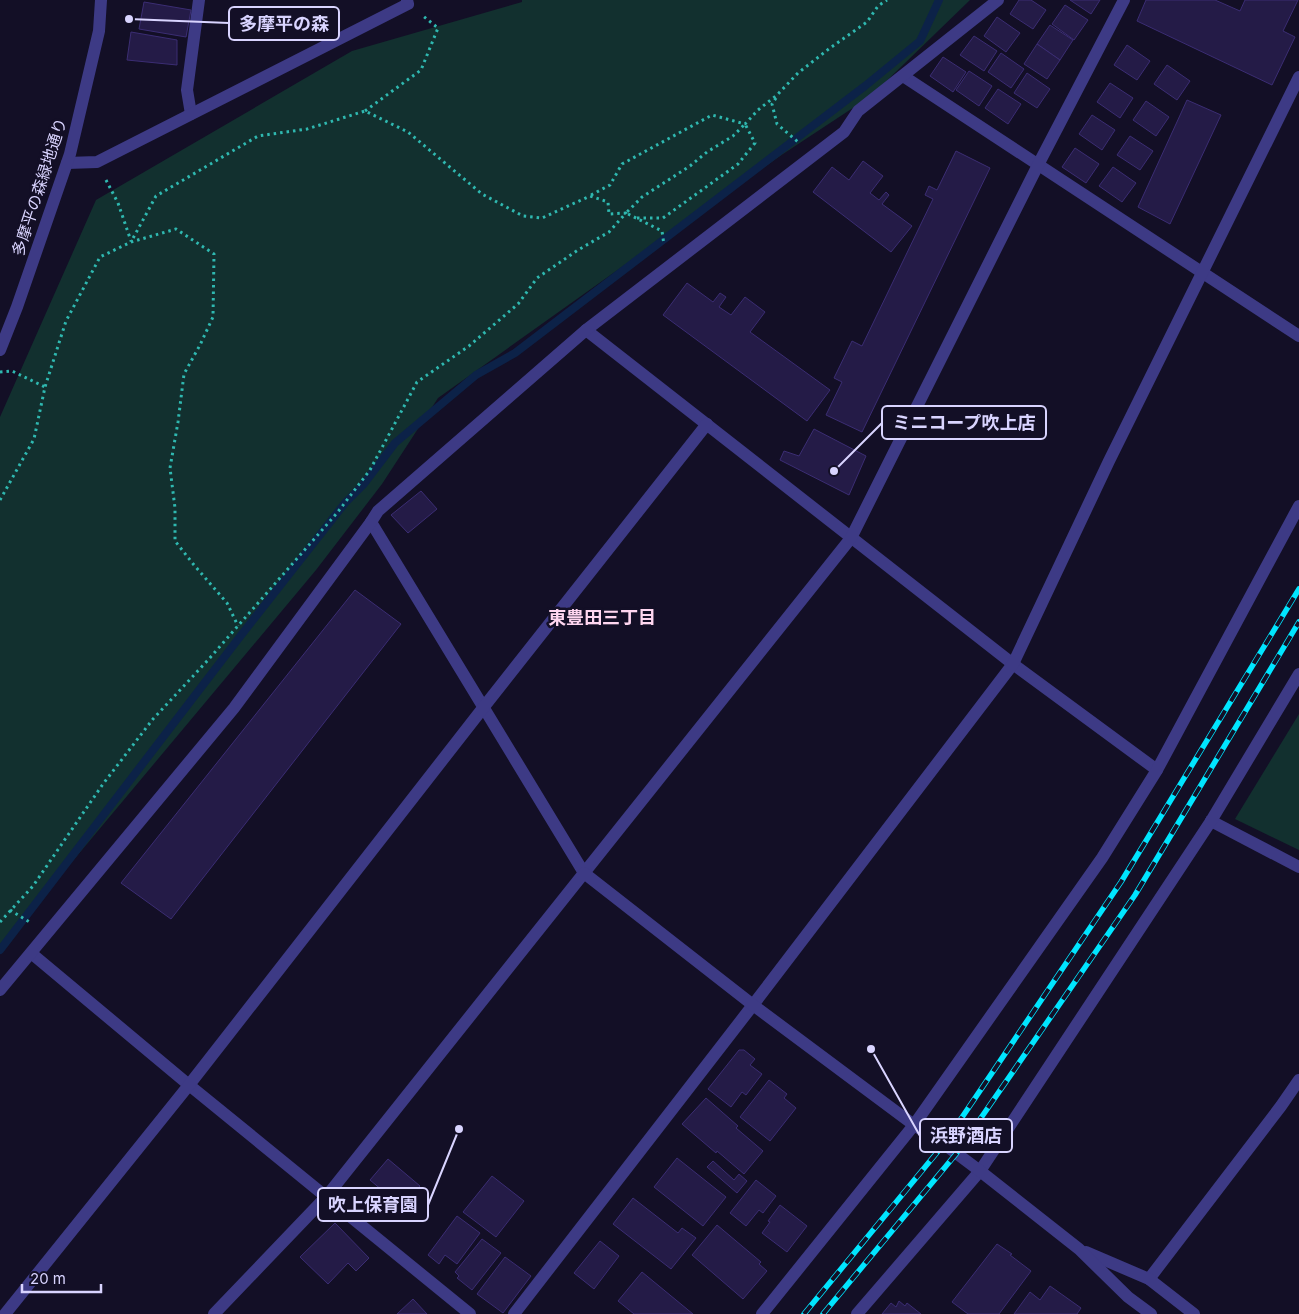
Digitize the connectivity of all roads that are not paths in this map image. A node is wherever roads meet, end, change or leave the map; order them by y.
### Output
1 (101, 0) edge
2 (199, 0) edge
3 (998, 0) edge
4 (1124, 0) edge
5 (408, 2) edge
6 (903, 76) junction
7 (1299, 77) edge
8 (191, 114) junction
9 (67, 163) junction
10 (1038, 165) junction
11 (1203, 272) junction
12 (586, 330) junction
13 (1299, 336) edge
14 (0, 350) edge
15 (707, 424) junction
16 (1299, 506) edge
17 (371, 522) junction
18 (851, 538) junction
19 (1013, 664) junction
20 (1299, 674) edge
21 (483, 708) junction
22 (1157, 770) junction
23 (1211, 821) junction
24 (1299, 866) edge
25 (584, 873) junction
26 (32, 953) junction
27 (0, 990) edge
28 (753, 1005) junction
29 (1299, 1080) edge
30 (189, 1085) junction
31 (914, 1125) junction
32 (980, 1171) junction
33 (326, 1197) junction
34 (1079, 1249) junction
35 (1149, 1280) junction
36 (5, 1314) edge
37 (214, 1314) edge
38 (470, 1314) edge
39 (514, 1314) edge
40 (762, 1314) edge
41 (857, 1314) edge
42 (1151, 1314) edge
43 (1194, 1314) edge

1 - 9 street, 多摩平の森緑地通り
2 - 8 street
3 - 6 street
4 - 10 street
5 - 8 street
6 - 10 street
6 - 12 street
7 - 11 street
8 - 9 street
9 - 14 street, 多摩平の森緑地通り
10 - 11 street
10 - 18 street
11 - 13 street
11 - 19 street
12 - 15 street
12 - 17 street
15 - 18 street
15 - 21 street
16 - 22 street
17 - 21 street
17 - 26 street
18 - 19 street
18 - 25 street
19 - 22 street
19 - 28 street
20 - 23 street
21 - 25 street
21 - 30 street
22 - 31 street
23 - 24 street
23 - 32 street
25 - 28 street
25 - 33 street
26 - 27 street
26 - 30 street
28 - 31 street
28 - 39 street
29 - 35 street
30 - 33 street
30 - 36 street
31 - 32 street
31 - 40 street
32 - 34 street
32 - 41 street
33 - 37 street
33 - 38 street
34 - 35 street
34 - 42 street
35 - 43 street

